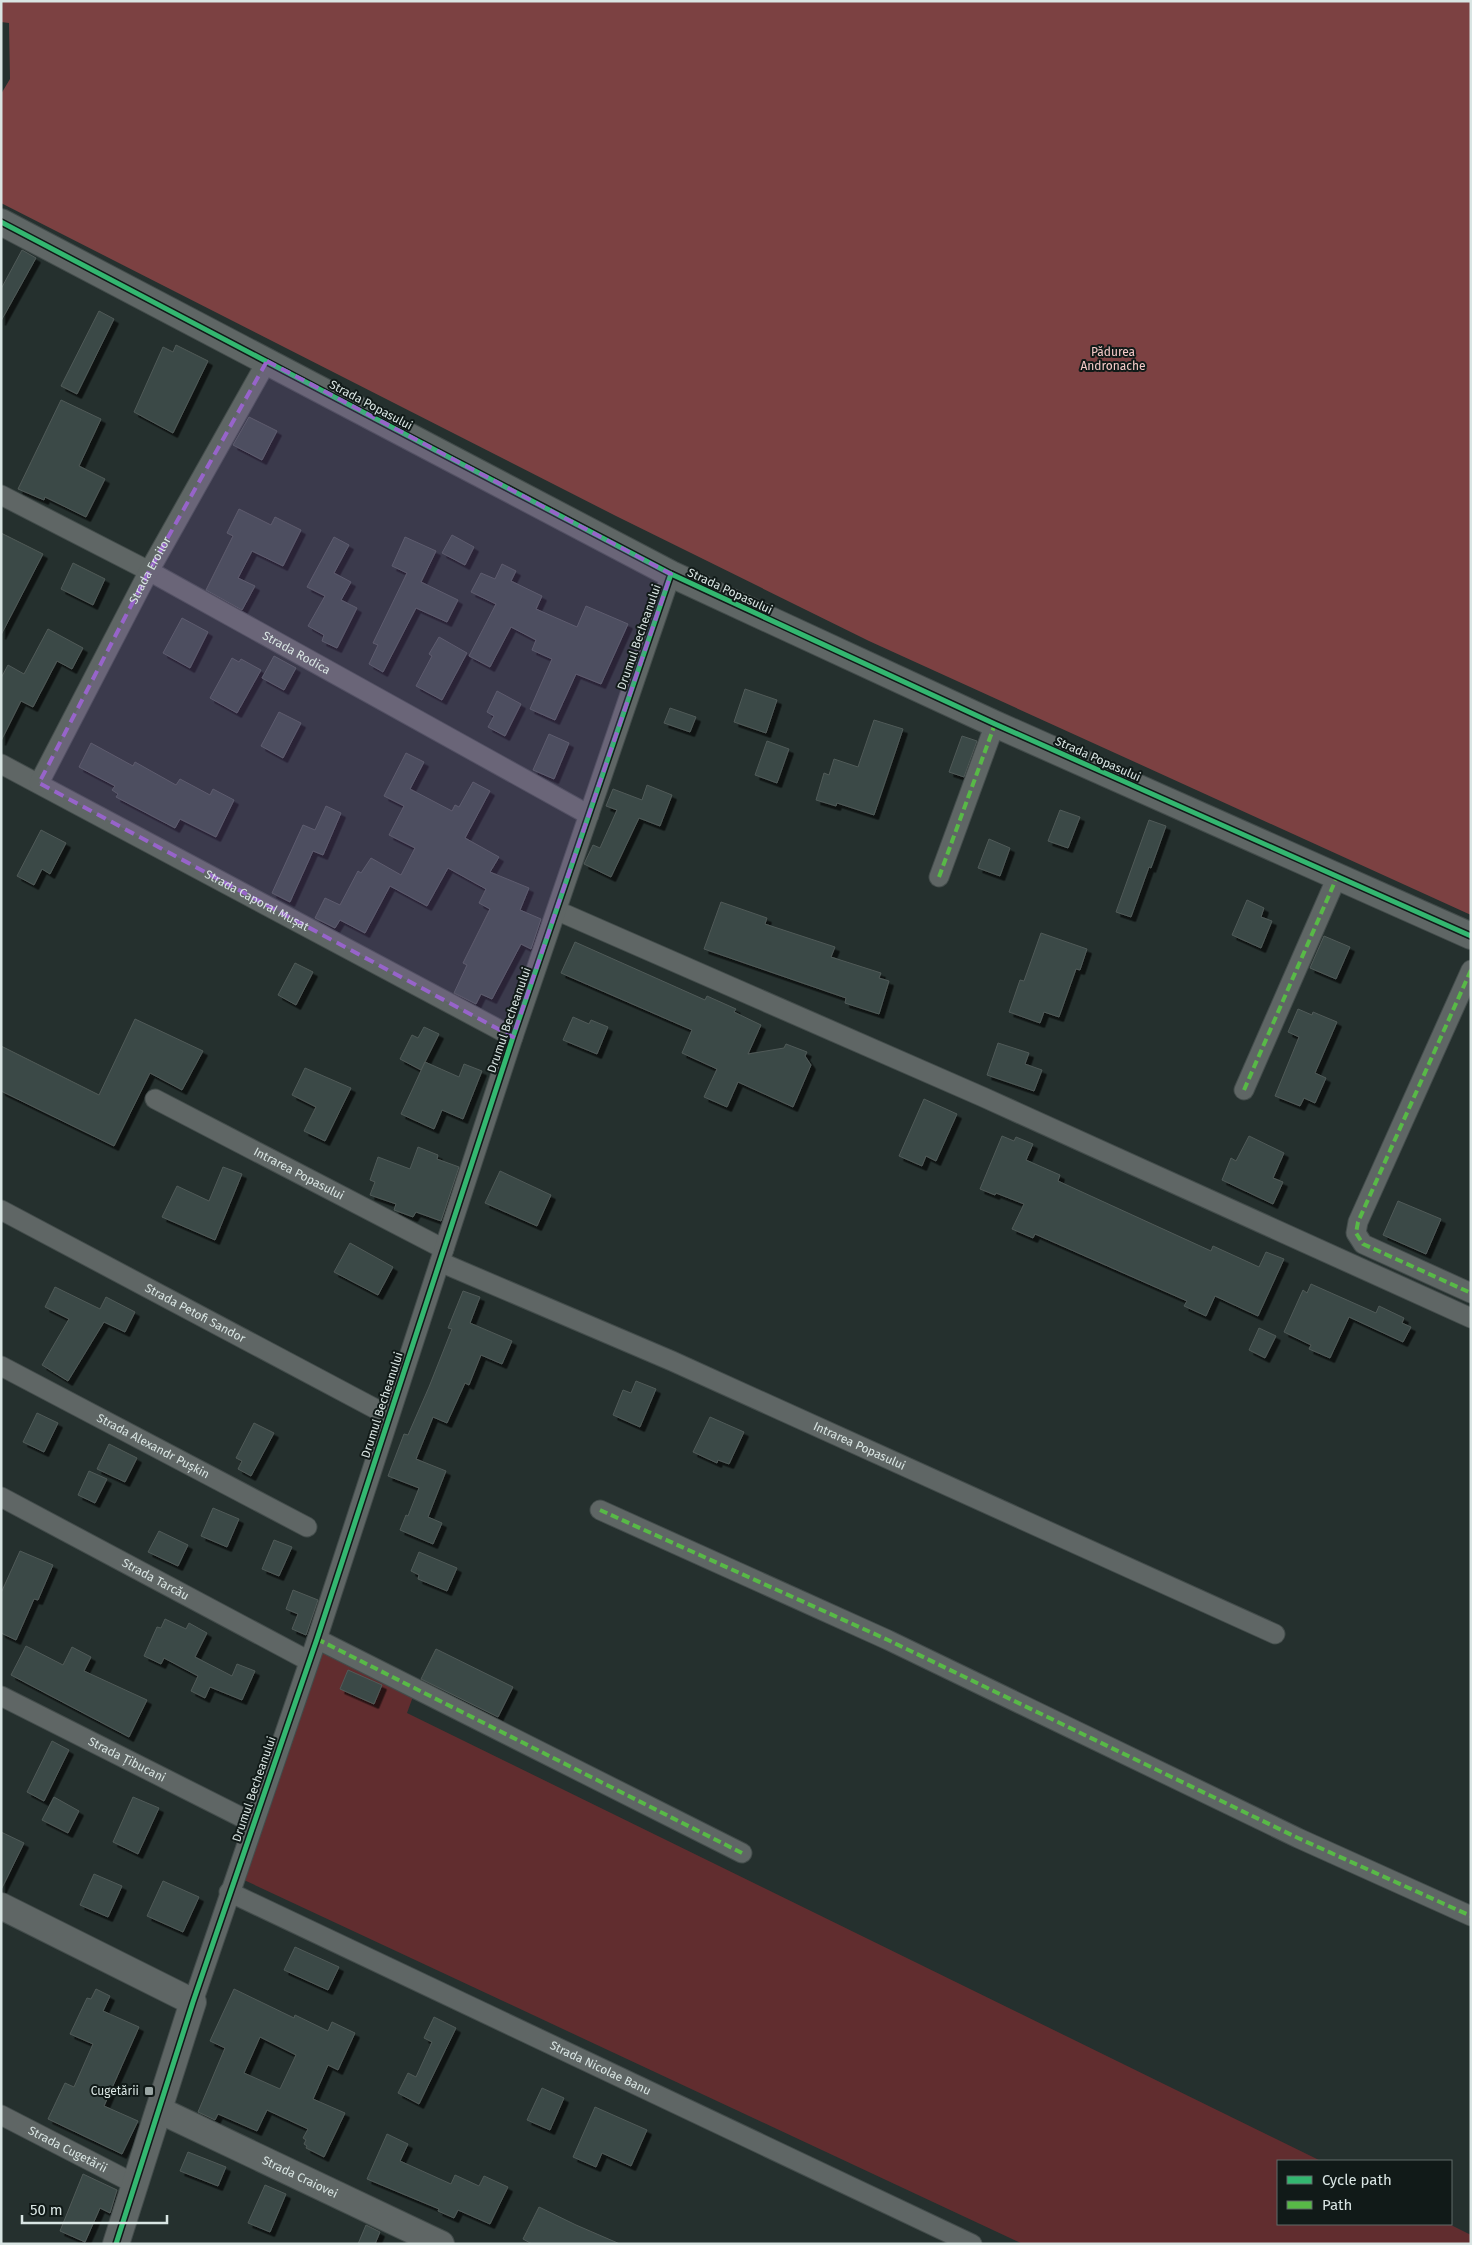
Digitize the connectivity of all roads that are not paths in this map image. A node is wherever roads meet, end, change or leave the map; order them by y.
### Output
1 (1, 222) edge
2 (267, 362) junction
3 (1, 495) edge
4 (149, 571) junction
5 (671, 574) junction
6 (995, 724) junction
7 (1, 764) edge
8 (39, 783) junction
9 (589, 815) junction
10 (939, 876) dead end
11 (1337, 877) junction
12 (558, 910) junction
13 (1471, 936) edge
14 (1471, 970) edge
15 (513, 1037) junction
16 (1244, 1090) dead end
17 (155, 1099) dead end
18 (1, 1210) edge
19 (442, 1256) junction
20 (1471, 1293) edge
21 (1471, 1318) edge
22 (1, 1366) edge
23 (389, 1416) junction
24 (1, 1498) edge
25 (600, 1510) dead end
26 (307, 1527) dead end
27 (1275, 1634) dead end
28 (317, 1639) junction
29 (309, 1661) junction
30 (1, 1696) edge
31 (253, 1823) junction
32 (742, 1853) dead end
33 (230, 1892) junction
34 (1, 1906) edge
35 (1471, 1916) edge
36 (193, 2002) junction
37 (159, 2110) junction
38 (1, 2115) edge
39 (135, 2184) junction
40 (116, 2244) edge
41 (441, 2244) edge
42 (972, 2244) edge

1 - 2 street, Strada Popasului
2 - 4 street, Strada Eroilor
2 - 5 street, Strada Popasului
3 - 4 street, Strada Rodica
4 - 8 street, Strada Eroilor
4 - 9 street, Strada Rodica
5 - 6 street, Strada Popasului
5 - 9 street, Drumul Becheanului
6 - 10 street
6 - 11 street, Strada Popasului
7 - 8 street, Strada Caporal Mușat
8 - 15 street, Strada Caporal Mușat
9 - 12 street, Drumul Becheanului
11 - 13 street, Strada Popasului
11 - 16 street
12 - 15 street, Drumul Becheanului
12 - 21 street
14 - 20 street
15 - 19 street, Drumul Becheanului
17 - 19 street, Intrarea Popasului
18 - 23 street, Strada Petofi Sandor
19 - 23 street, Drumul Becheanului
19 - 27 street, Intrarea Popasului
22 - 26 street, Strada Alexandr Pușkin
23 - 28 street, Drumul Becheanului
24 - 29 street, Strada Tarcău
25 - 35 street
28 - 29 street, Drumul Becheanului
28 - 32 street
29 - 31 street, Drumul Becheanului
30 - 31 street, Strada Țibucani
31 - 33 street, Drumul Becheanului
33 - 36 street, Drumul Becheanului
33 - 42 street, Strada Nicolae Banu
34 - 36 street
36 - 37 street, Drumul Becheanului
37 - 39 street, Drumul Becheanului
37 - 41 street, Strada Craiovei
38 - 39 street, Strada Cugetării
39 - 40 street, Drumul Becheanului

